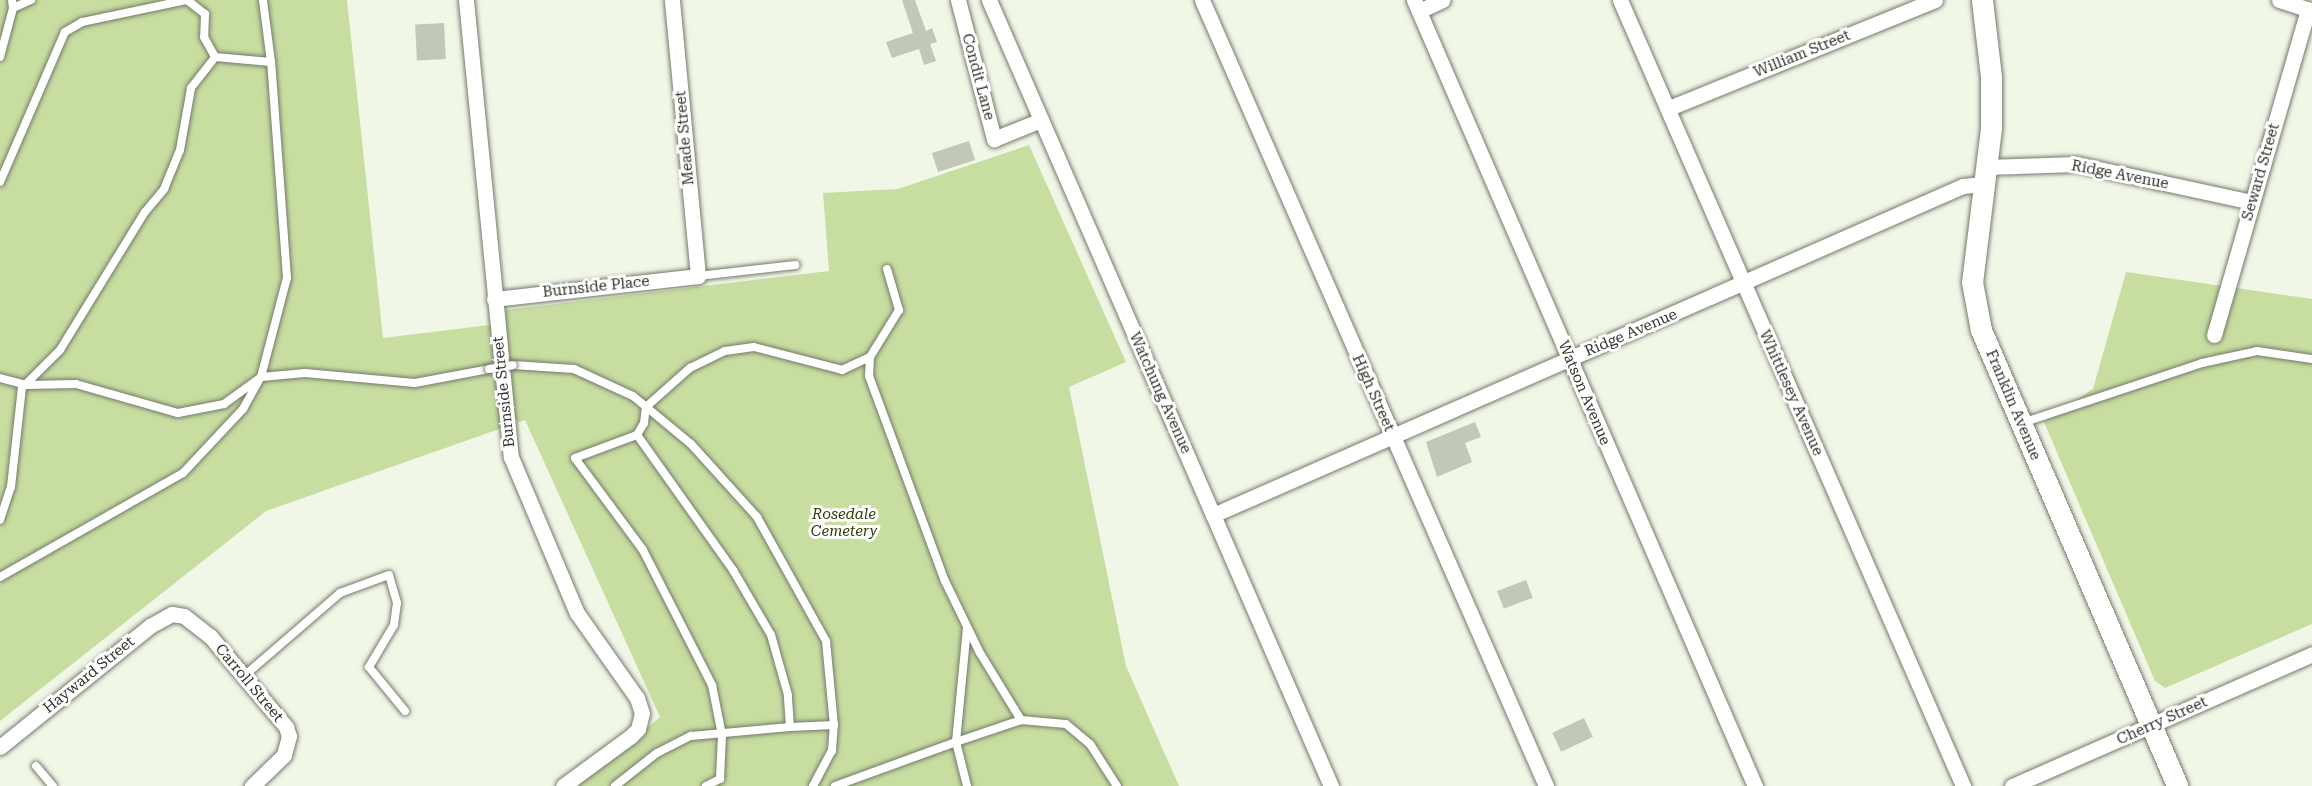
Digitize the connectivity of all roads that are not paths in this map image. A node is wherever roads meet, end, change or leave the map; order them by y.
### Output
1 (31, 0) edge
2 (187, 0) edge
3 (262, 0) edge
4 (466, 0) edge
5 (672, 0) edge
6 (958, 0) edge
7 (989, 0) edge
8 (1202, 0) edge
9 (1443, 0) edge
10 (1620, 0) edge
11 (1935, 0) edge
12 (1982, 0) edge
13 (2279, 0) edge
14 (13, 4) edge
15 (1416, 5) edge
16 (2310, 10) edge
17 (0, 57) edge
18 (215, 57) junction
19 (272, 63) junction
20 (1669, 108) junction
21 (1041, 120) junction
22 (1984, 175) junction
23 (0, 182) edge
24 (2252, 202) junction
25 (795, 265) dead end
26 (887, 269) dead end
27 (698, 276) junction
28 (1742, 285) junction
29 (494, 299) junction
30 (2214, 334) dead end
31 (870, 357) junction
32 (2312, 359) edge
33 (1569, 360) junction
34 (261, 377) junction
35 (0, 378) edge
36 (26, 385) junction
37 (646, 406) junction
38 (2021, 423) junction
39 (637, 435) junction
40 (1391, 435) junction
41 (1213, 514) junction
42 (0, 520) edge
43 (0, 577) edge
44 (184, 616) joint
45 (967, 627) junction
46 (2312, 654) edge
47 (244, 676) junction
48 (405, 711) dead end
49 (1021, 720) junction
50 (834, 725) junction
51 (2151, 726) junction
52 (790, 727) junction
53 (722, 735) junction
54 (956, 742) junction
55 (0, 747) edge
56 (36, 766) dead end
57 (722, 782) edge
58 (53, 786) edge
59 (252, 786) edge
60 (563, 786) edge
61 (615, 786) edge
62 (706, 786) edge
63 (813, 786) edge
64 (835, 786) edge
65 (967, 786) edge
66 (1117, 786) edge
67 (1331, 786) edge
68 (1546, 786) edge
69 (1755, 786) edge
70 (1963, 786) edge
71 (2012, 786) edge
72 (2176, 786) edge

1 - 14 lane
2 - 18 lane
2 - 23 lane
3 - 19 lane
4 - 29 street, Burnside Street
5 - 27 street, Meade Street
6 - 21 street, Condit Lane
7 - 21 street, Watchung Avenue
8 - 40 street, High Street
9 - 15 street
10 - 20 street, Whittlesey Avenue
11 - 20 street, William Street
12 - 22 street, Franklin Avenue
13 - 16 street
14 - 17 lane
15 - 33 street, Watson Avenue
16 - 24 street, Seward Street
18 - 19 lane
18 - 36 lane
19 - 34 lane
20 - 28 street, Whittlesey Avenue
21 - 41 street, Watchung Avenue
22 - 24 street, Ridge Avenue
22 - 28 street, Ridge Avenue
22 - 38 street, Franklin Avenue
24 - 30 street, Seward Street
25 - 27 lane
26 - 31 lane
27 - 29 street, Burnside Place
28 - 33 street, Ridge Avenue
28 - 70 street, Whittlesey Avenue
29 - 60 street, Burnside Street
31 - 37 lane
31 - 45 lane
32 - 38 lane
33 - 40 street, Ridge Avenue
33 - 69 street, Watson Avenue
34 - 36 lane
34 - 37 lane, bridge
34 - 43 lane
35 - 36 lane
36 - 42 lane
37 - 39 lane
37 - 50 lane
38 - 51 street, Franklin Avenue
39 - 52 lane
39 - 53 lane
40 - 41 street, Ridge Avenue
40 - 68 street, High Street
41 - 67 street, Watchung Avenue
44 - 47 street, Carroll Street
44 - 55 street, Hayward Street
45 - 49 lane
45 - 54 lane
46 - 51 street, Cherry Street
47 - 48 lane
47 - 59 street, Carroll Street
49 - 54 lane
49 - 66 lane
50 - 52 lane
50 - 63 lane
51 - 71 street, Cherry Street
51 - 72 street, Franklin Avenue
52 - 53 lane
53 - 57 lane
53 - 61 lane
54 - 64 lane
54 - 65 lane
56 - 58 lane
57 - 62 lane

